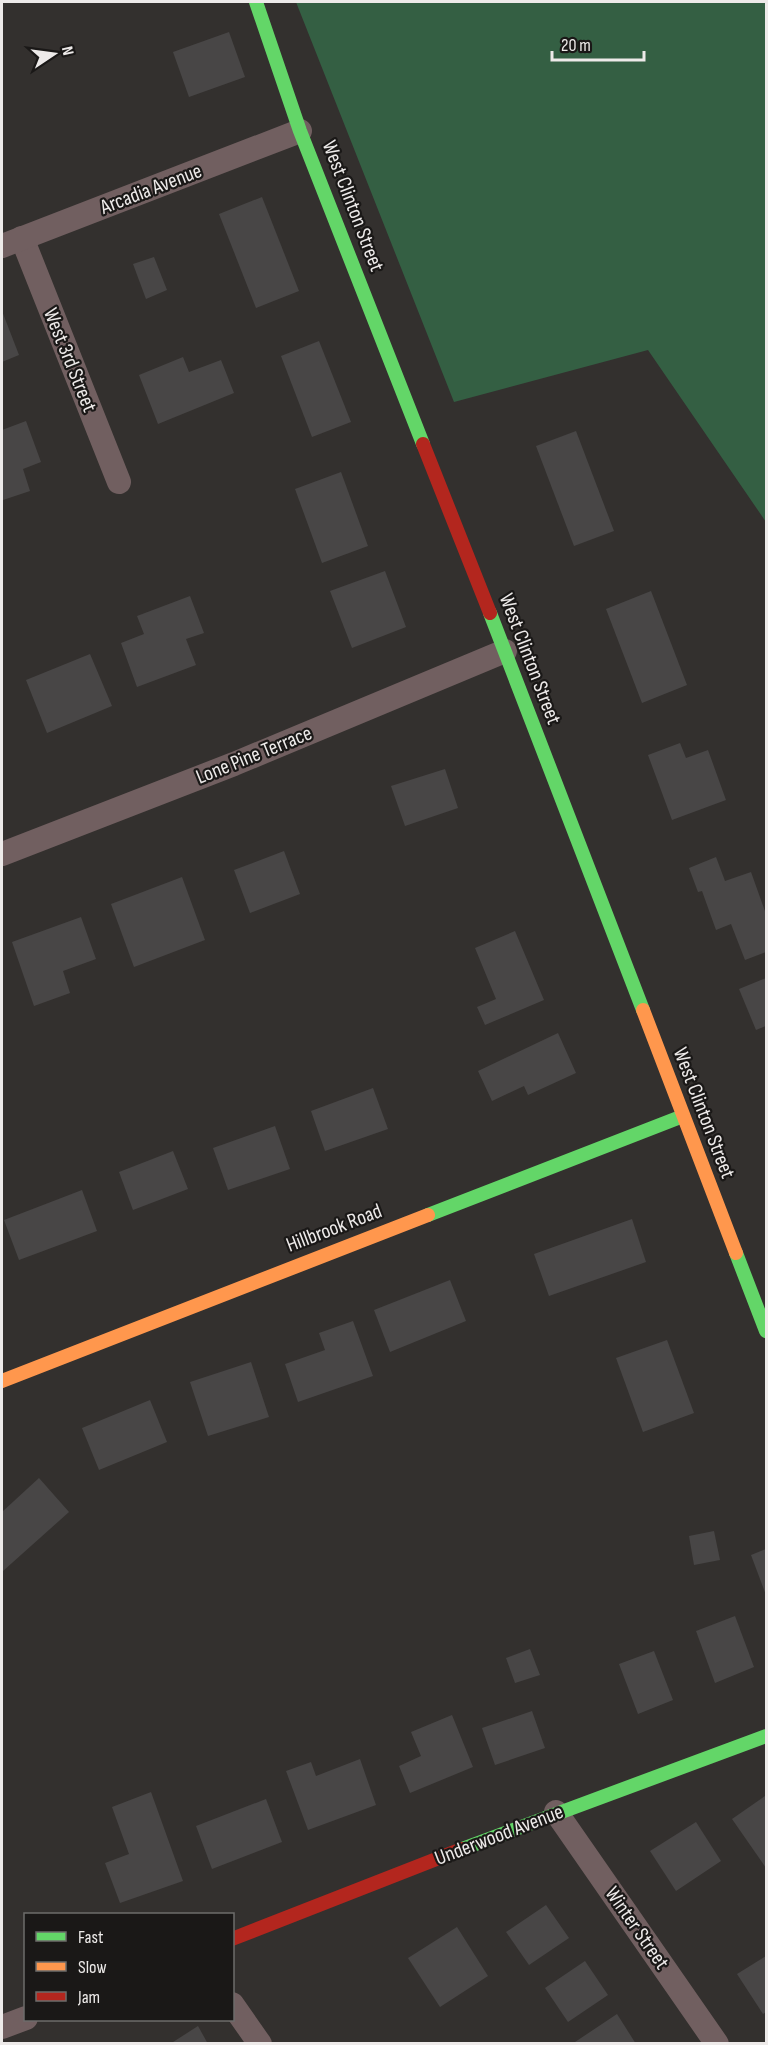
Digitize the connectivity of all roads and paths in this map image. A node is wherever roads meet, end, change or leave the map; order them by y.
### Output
1 (256, 2) edge
2 (300, 131) junction
3 (12, 242) edge
4 (119, 482) dead end
5 (505, 651) junction
6 (2, 854) edge
7 (683, 1116) junction
8 (766, 1331) edge
9 (2, 1382) edge
10 (766, 1736) edge
11 (556, 1812) junction
12 (234, 1938) edge
13 (234, 2007) edge
14 (24, 2019) edge
15 (2, 2027) edge
16 (260, 2043) edge
17 (717, 2043) edge

1 - 2 street, West Clinton Street
2 - 3 street, Arcadia Avenue
2 - 5 street, West Clinton Street
3 - 4 street, West 3rd Street
5 - 6 street, Lone Pine Terrace
5 - 7 street, West Clinton Street
7 - 8 street, West Clinton Street
7 - 9 street, Hillbrook Road
10 - 11 street, Underwood Avenue
11 - 12 street, Underwood Avenue
11 - 17 street, Winter Street
13 - 16 street
14 - 15 street

